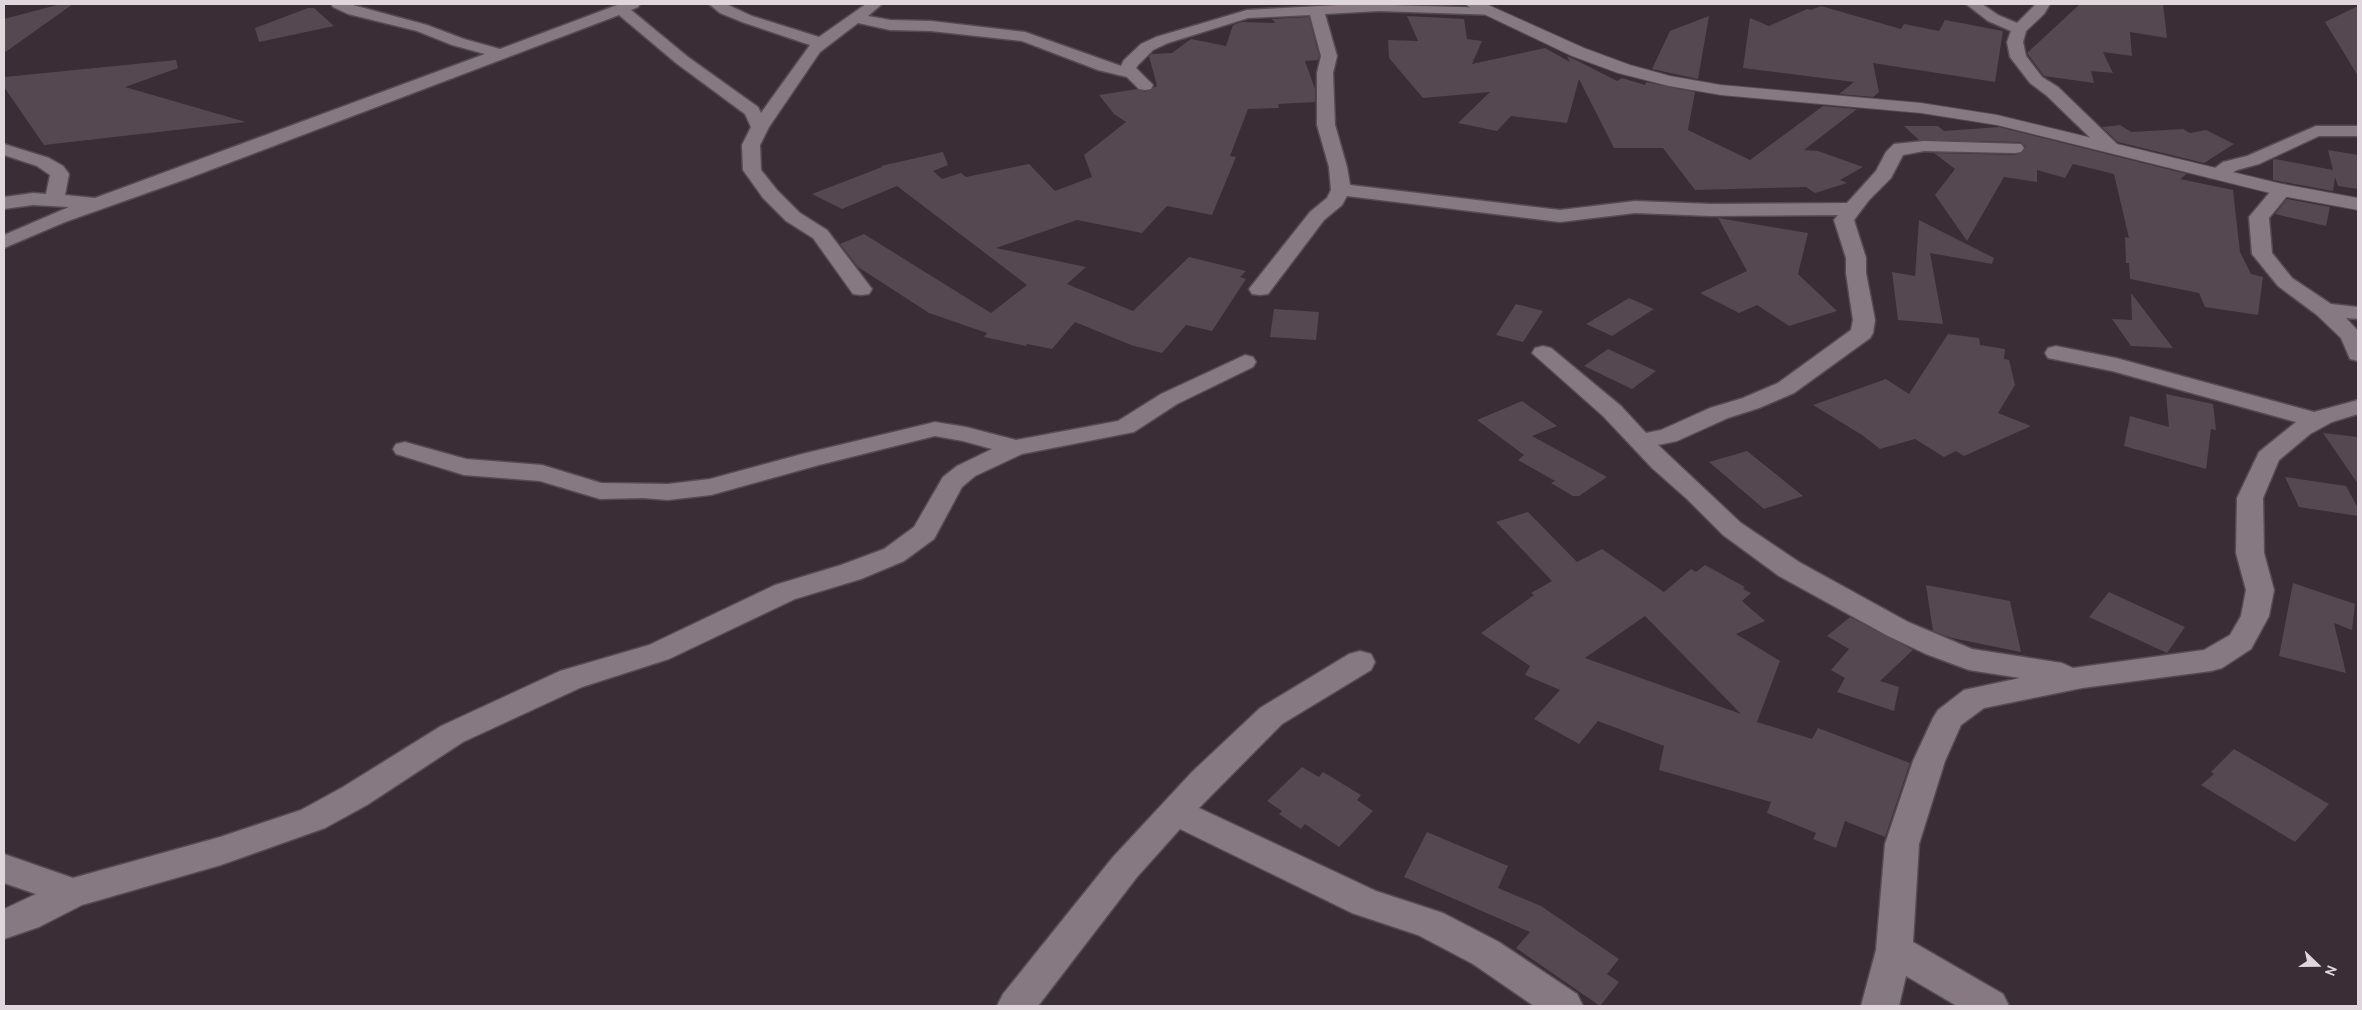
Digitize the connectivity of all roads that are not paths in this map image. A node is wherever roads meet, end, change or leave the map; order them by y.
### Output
1 (338, 4) edge
2 (716, 4) edge
3 (875, 4) edge
4 (1241, 4) edge
5 (1474, 4) edge
6 (1973, 4) edge
7 (2043, 4) edge
8 (627, 6) edge
9 (1316, 10) junction
10 (1268, 12) junction
11 (1493, 12) junction
12 (856, 18) junction
13 (2019, 29) junction
14 (820, 43) junction
15 (501, 54) junction
16 (1132, 73) junction
17 (1145, 85) dead end
18 (760, 127) junction
19 (2358, 131) edge
20 (2110, 147) junction
21 (2015, 148) dead end
22 (4, 149) edge
23 (2216, 174) junction
24 (1341, 190) junction
25 (2282, 190) junction
26 (54, 200) junction
27 (4, 203) edge
28 (103, 204) junction
29 (2358, 204) edge
30 (1852, 209) junction
31 (4, 242) edge
32 (861, 289) dead end
33 (1260, 289) dead end
34 (2325, 310) junction
35 (2358, 314) edge
36 (1543, 353) dead end
37 (2056, 353) dead end
38 (2358, 354) edge
39 (1245, 362) dead end
40 (2358, 407) edge
41 (2317, 420) junction
42 (1641, 442) junction
43 (1015, 448) junction
44 (405, 449) dead end
45 (1360, 662) dead end
46 (2082, 677) junction
47 (1175, 812) junction
48 (4, 868) edge
49 (73, 893) junction
50 (4, 924) edge
51 (1894, 950) junction
52 (1016, 1006) edge
53 (1564, 1006) edge
54 (1880, 1006) edge
55 (1990, 1006) edge

1 - 15 street
2 - 14 street
3 - 12 street
4 - 10 street
5 - 11 street
6 - 13 street
7 - 13 street
8 - 15 street
8 - 18 street
9 - 10 street
9 - 11 street
9 - 24 street
10 - 16 street
11 - 20 street
12 - 14 street
12 - 16 street
13 - 20 street
14 - 18 street
15 - 28 street
16 - 17 street
18 - 32 street
19 - 23 street
20 - 23 street
21 - 30 street
22 - 26 street
23 - 25 street
24 - 30 street
24 - 33 street
25 - 29 street
25 - 34 street
26 - 27 street
26 - 28 street
28 - 31 street
30 - 42 street
34 - 35 street
34 - 38 street
36 - 42 street
37 - 41 street
39 - 43 street
40 - 41 street
41 - 46 street
42 - 46 street
43 - 44 street
43 - 49 street
45 - 47 street
46 - 51 street
47 - 52 street
47 - 53 street
48 - 49 street
49 - 50 street
51 - 54 street
51 - 55 street

